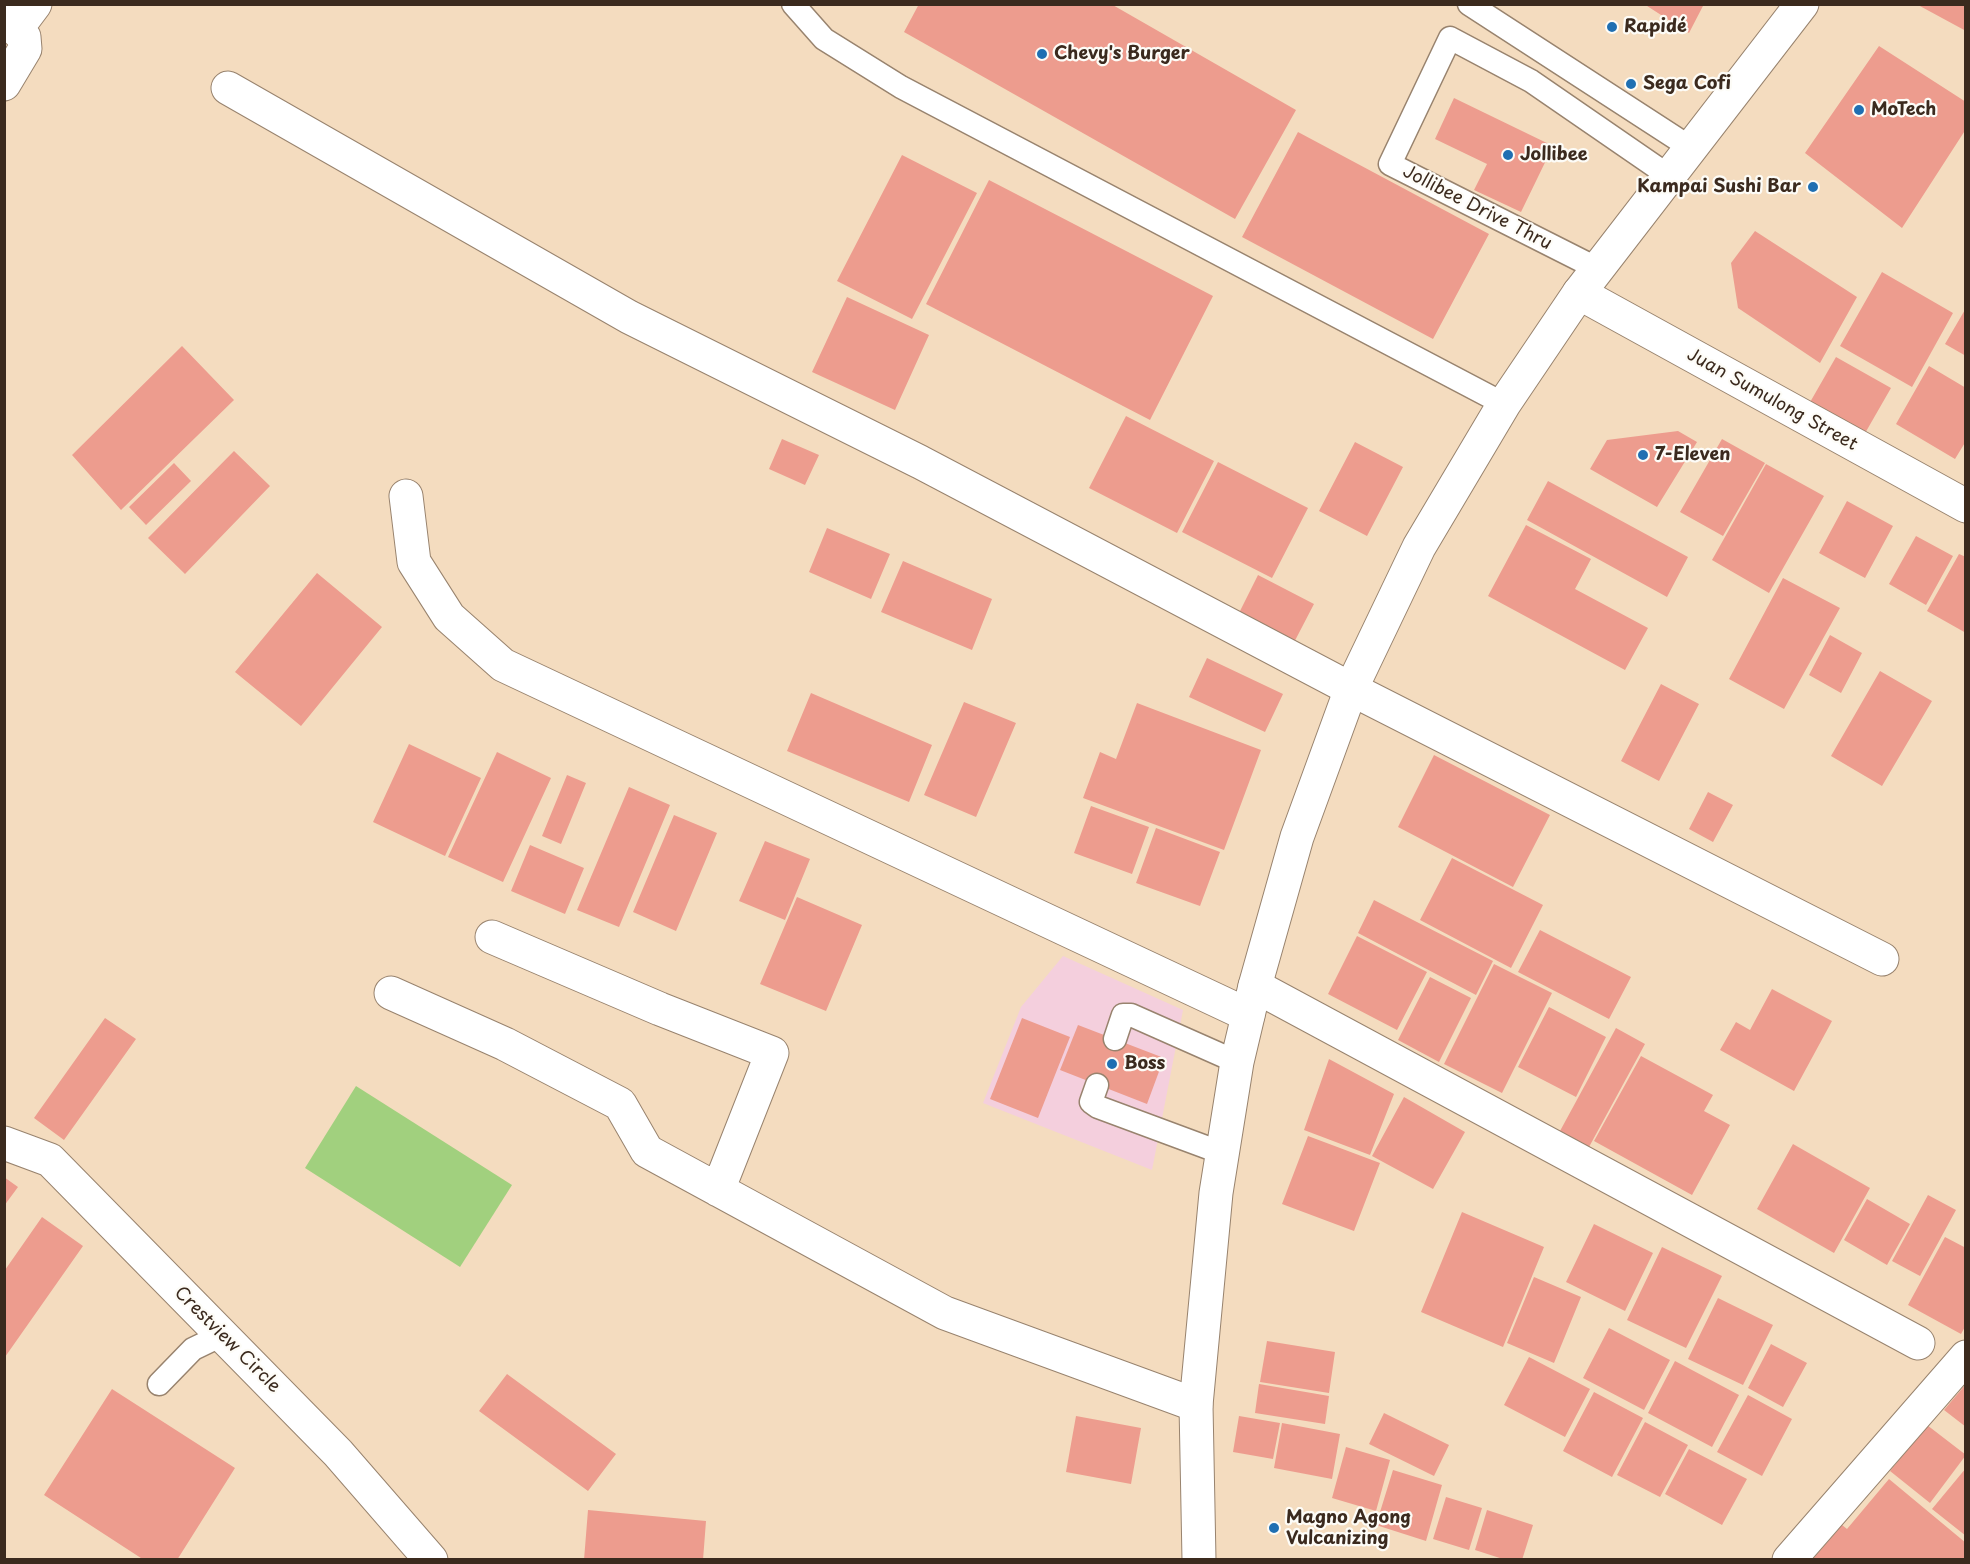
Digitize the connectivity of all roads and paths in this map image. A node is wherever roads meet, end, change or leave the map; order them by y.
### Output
1 (793, 4) edge
2 (1469, 4) edge
3 (1802, 4) edge
4 (19, 17) edge
5 (4, 84) edge
6 (228, 88) dead end
7 (1691, 148) junction
8 (1669, 176) junction
9 (1589, 281) junction
10 (1503, 404) junction
11 (406, 496) dead end
12 (1965, 506) edge
13 (1351, 689) junction
14 (492, 937) dead end
15 (1882, 959) dead end
16 (391, 993) dead end
17 (1251, 1000) junction
18 (1114, 1038) dead end
19 (1237, 1062) junction
20 (1097, 1085) dead end
21 (4, 1143) edge
22 (1222, 1153) junction
23 (718, 1190) junction
24 (222, 1335) junction
25 (1918, 1343) dead end
26 (1965, 1357) edge
27 (159, 1384) dead end
28 (1196, 1405) junction
29 (431, 1560) edge
30 (1199, 1560) edge
31 (1789, 1560) edge

1 - 10 lane
2 - 7 lane
3 - 7 street
4 - 5 street
6 - 13 street
7 - 8 street
8 - 9 street
8 - 9 lane, Jollibee Drive Thru
9 - 10 street
9 - 12 street, Juan Sumulong Street
10 - 13 street
11 - 17 street
13 - 15 street
13 - 17 street
14 - 23 street
16 - 23 street
17 - 19 street
17 - 25 street
18 - 19 lane
19 - 22 street
20 - 22 lane
21 - 24 street, Crestview Circle
22 - 28 street
23 - 28 street
24 - 27 lane
24 - 29 street, Crestview Circle
26 - 31 street
28 - 30 street

